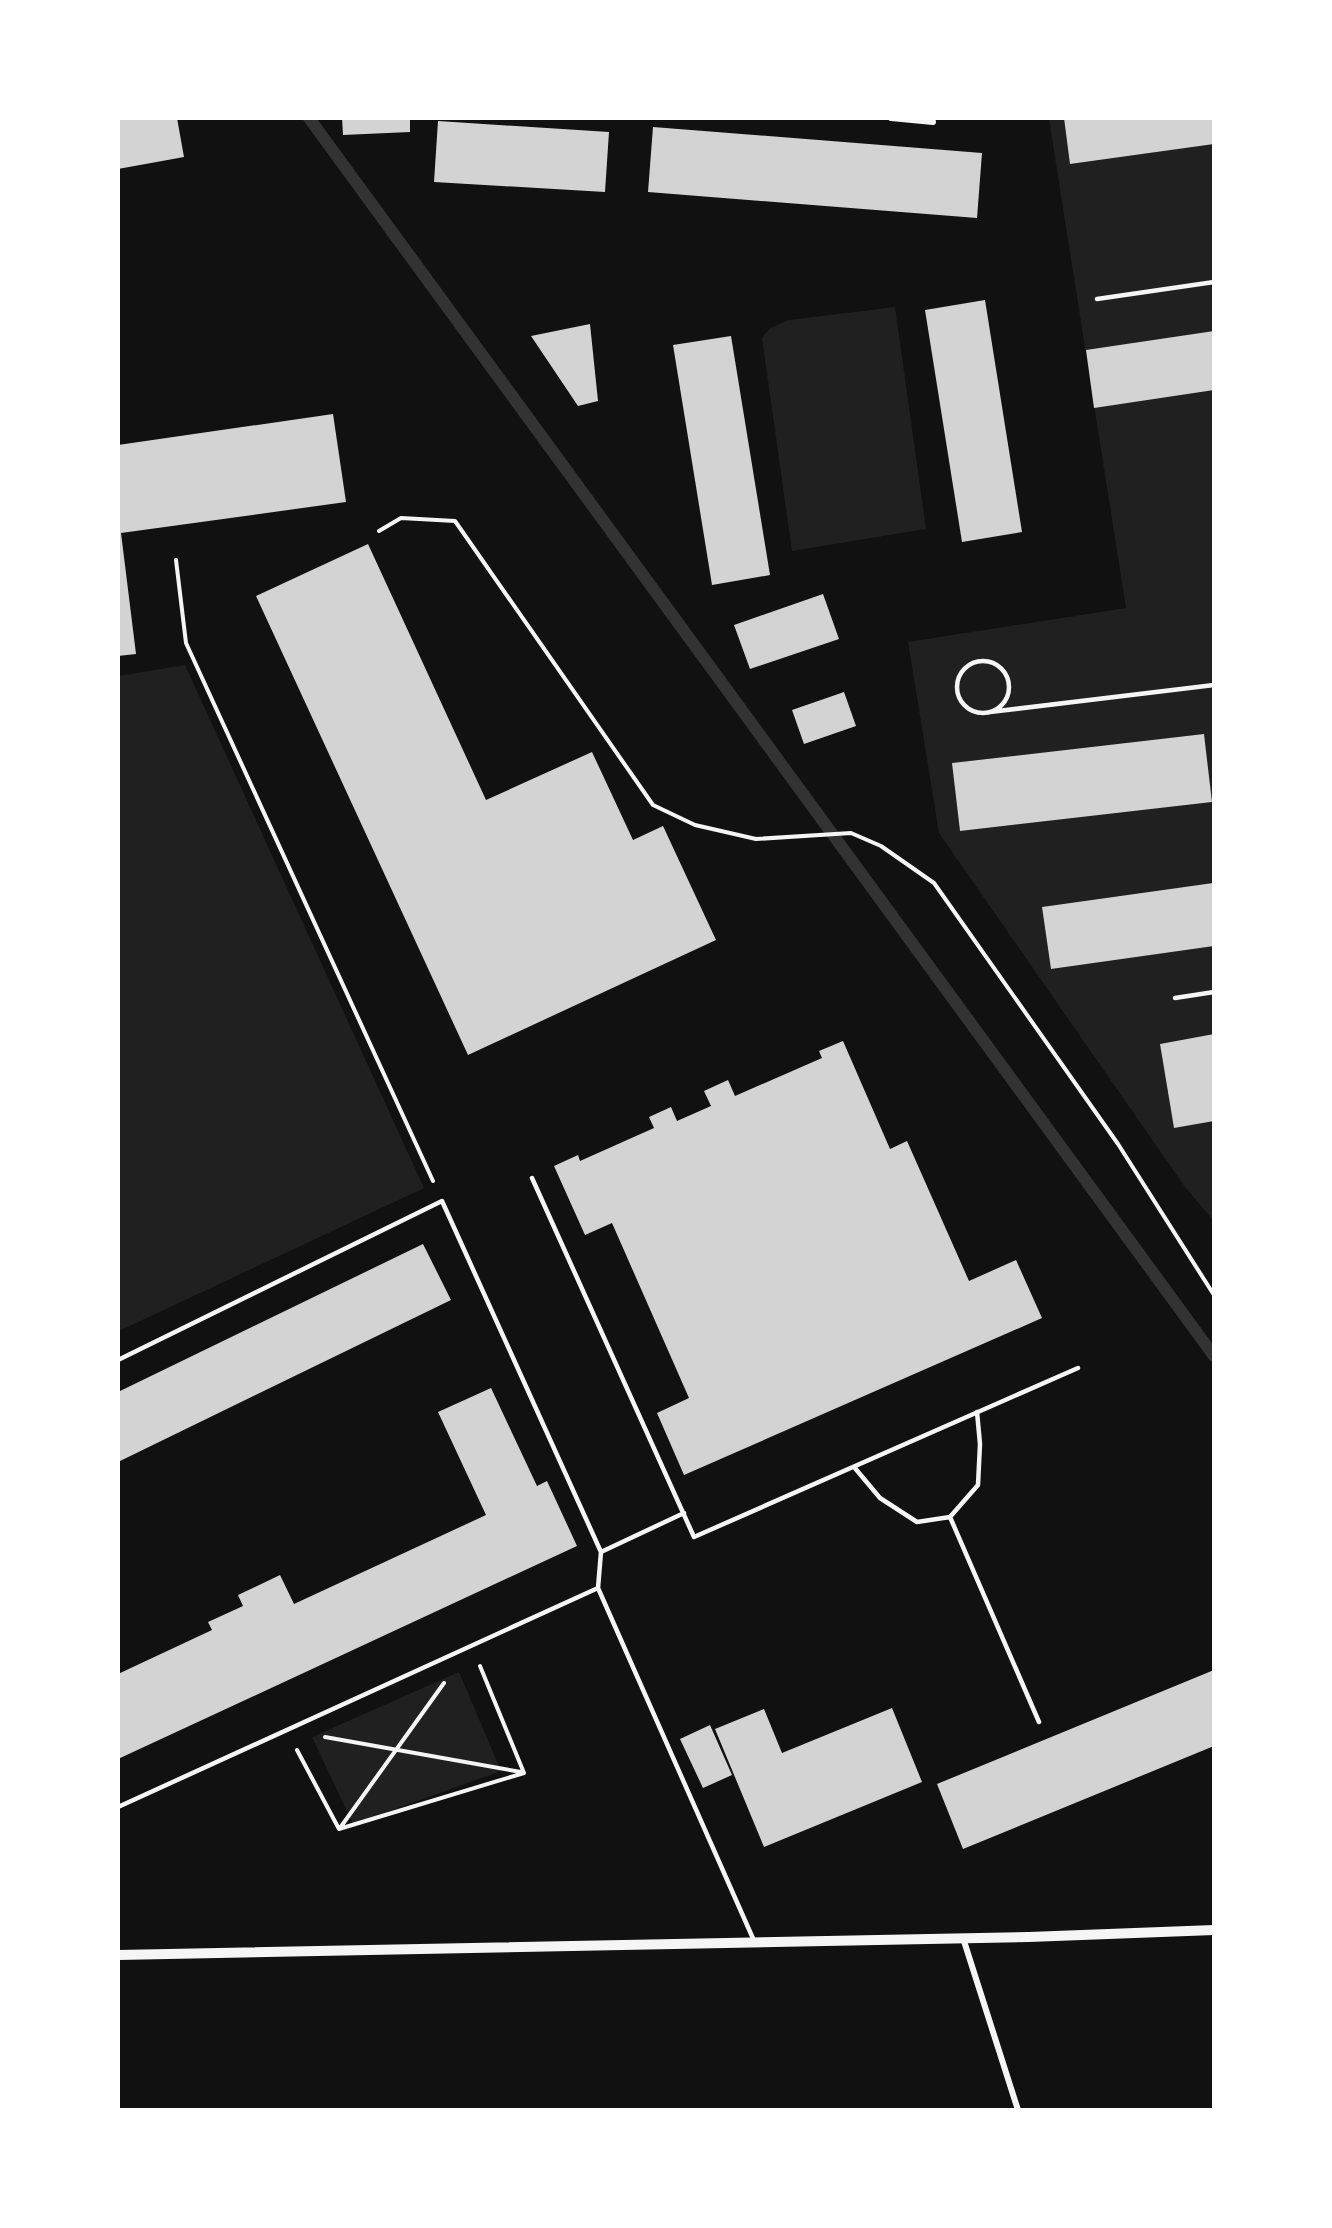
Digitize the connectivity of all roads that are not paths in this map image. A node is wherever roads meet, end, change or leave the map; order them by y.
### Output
1 (891, 118) edge
2 (933, 122) dead end
3 (1214, 282) edge
4 (1097, 299) dead end
5 (1214, 685) edge
6 (990, 712) junction
7 (1214, 992) edge
8 (1175, 998) dead end
9 (532, 1178) dead end
10 (118, 1359) edge
11 (1078, 1368) dead end
12 (977, 1412) junction
13 (854, 1467) junction
14 (684, 1513) junction
15 (950, 1517) junction
16 (601, 1552) junction
17 (598, 1588) junction
18 (1039, 1722) dead end
19 (118, 1807) edge
20 (1214, 1930) edge
21 (963, 1938) junction
22 (755, 1942) junction
23 (118, 1955) edge
24 (1018, 2109) edge

1 - 2 street
3 - 4 lane
5 - 6 lane
6 - 6 lane
7 - 8 lane
9 - 14 lane
10 - 16 lane
11 - 12 lane
12 - 13 lane
12 - 15 lane
13 - 14 lane
13 - 15 lane
14 - 16 lane
15 - 18 lane
16 - 17 lane
17 - 19 lane
17 - 22 lane
20 - 21 street
21 - 22 street
21 - 24 street
22 - 23 street

